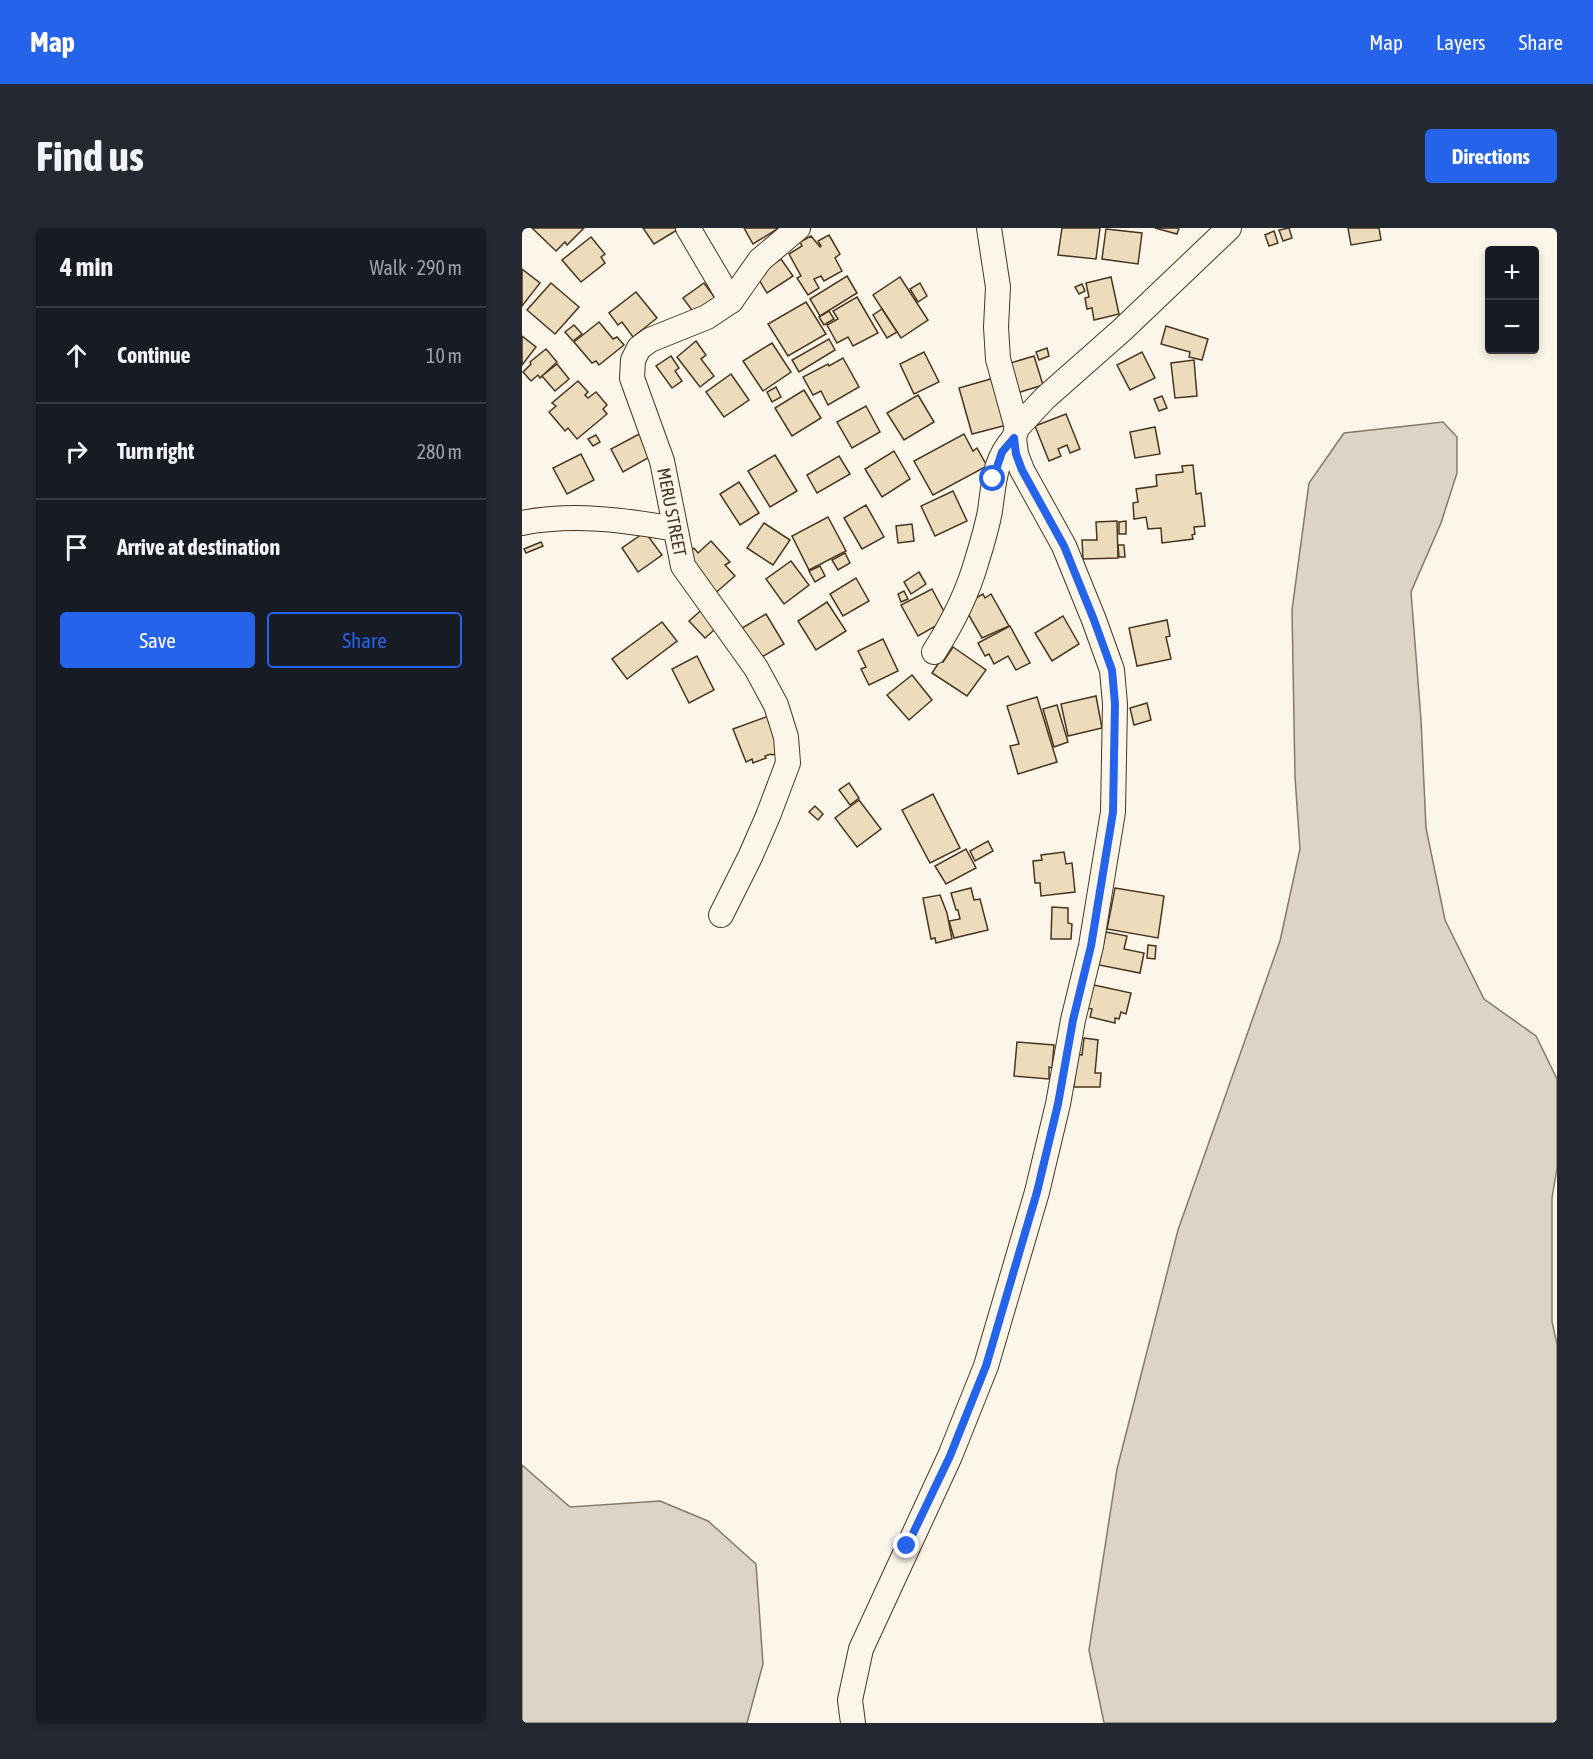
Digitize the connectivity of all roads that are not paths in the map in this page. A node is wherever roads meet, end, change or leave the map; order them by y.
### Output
1 (688, 228) edge
2 (798, 228) edge
3 (989, 228) edge
4 (1229, 228) edge
5 (731, 301) junction
6 (1016, 433) junction
7 (522, 523) edge
8 (675, 529) junction
9 (934, 652) dead end
10 (721, 915) dead end
11 (853, 1723) edge

1 - 5 street
2 - 5 street, MERU STREET
3 - 6 street
4 - 6 street
5 - 8 street, MERU STREET
6 - 9 street
6 - 11 street
7 - 8 street
8 - 10 street, MERU STREET

